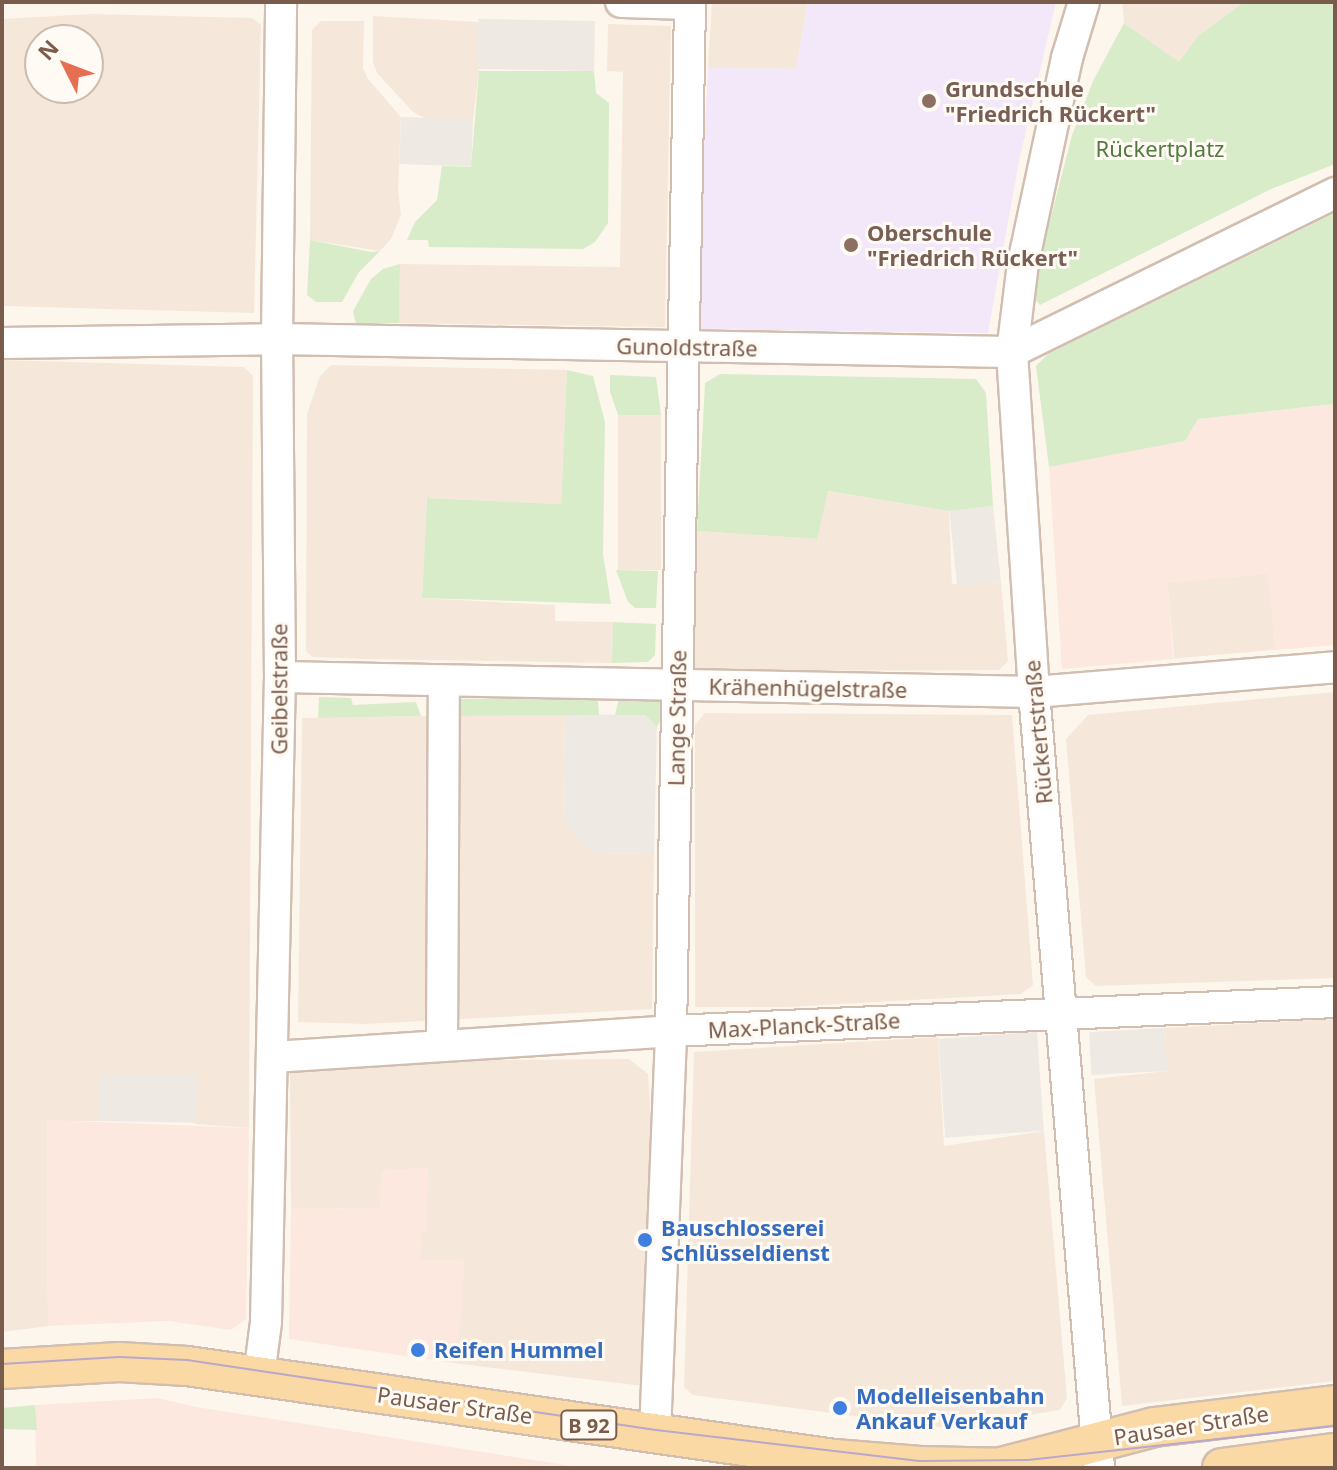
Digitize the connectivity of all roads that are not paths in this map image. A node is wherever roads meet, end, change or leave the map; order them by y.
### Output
1 (281, 2) edge
2 (621, 2) edge
3 (1084, 2) edge
4 (689, 3) edge
5 (1335, 193) edge
6 (277, 339) junction
7 (2, 343) edge
8 (682, 347) junction
9 (1012, 352) junction
10 (1335, 667) edge
11 (280, 677) junction
12 (444, 681) junction
13 (678, 686) junction
14 (1034, 692) junction
15 (1335, 1002) edge
16 (1061, 1013) junction
17 (671, 1031) junction
18 (442, 1046) junction
19 (273, 1057) junction
20 (2, 1369) edge
21 (259, 1376) junction
22 (1335, 1405) edge
23 (655, 1434) junction
24 (1335, 1453) edge
25 (1098, 1454) edge
26 (1008, 1467) edge
27 (1222, 1468) edge

1 - 6 street, Geibelstraße
2 - 4 street
3 - 9 street, Rückertstraße
4 - 8 street, Lange Straße
5 - 9 street, Gunoldstraße
6 - 7 street, Gunoldstraße
6 - 8 street, Gunoldstraße
6 - 11 street, Geibelstraße
8 - 9 street, Gunoldstraße
8 - 13 street, Lange Straße
9 - 14 street, Rückertstraße
10 - 14 street, Krähenhügelstraße
11 - 12 street, Krähenhügelstraße
11 - 19 street, Geibelstraße
12 - 13 street, Krähenhügelstraße
12 - 18 street
13 - 14 street, Krähenhügelstraße
13 - 17 street, Lange Straße
14 - 16 street, Rückertstraße
15 - 16 street, Max-Planck-Straße
16 - 17 street, Max-Planck-Straße
16 - 25 street, Rückertstraße
17 - 18 street, Max-Planck-Straße
17 - 23 street, Lange Straße
18 - 19 street, Max-Planck-Straße
19 - 21 street, Geibelstraße
20 - 21 main road, Pausaer Straße / B 92
21 - 23 main road, Pausaer Straße / B 92
22 - 25 main road, Pausaer Straße / B 92
23 - 26 main road, Pausaer Straße / B 92
24 - 27 main road
25 - 26 main road, Pausaer Straße / B 92

